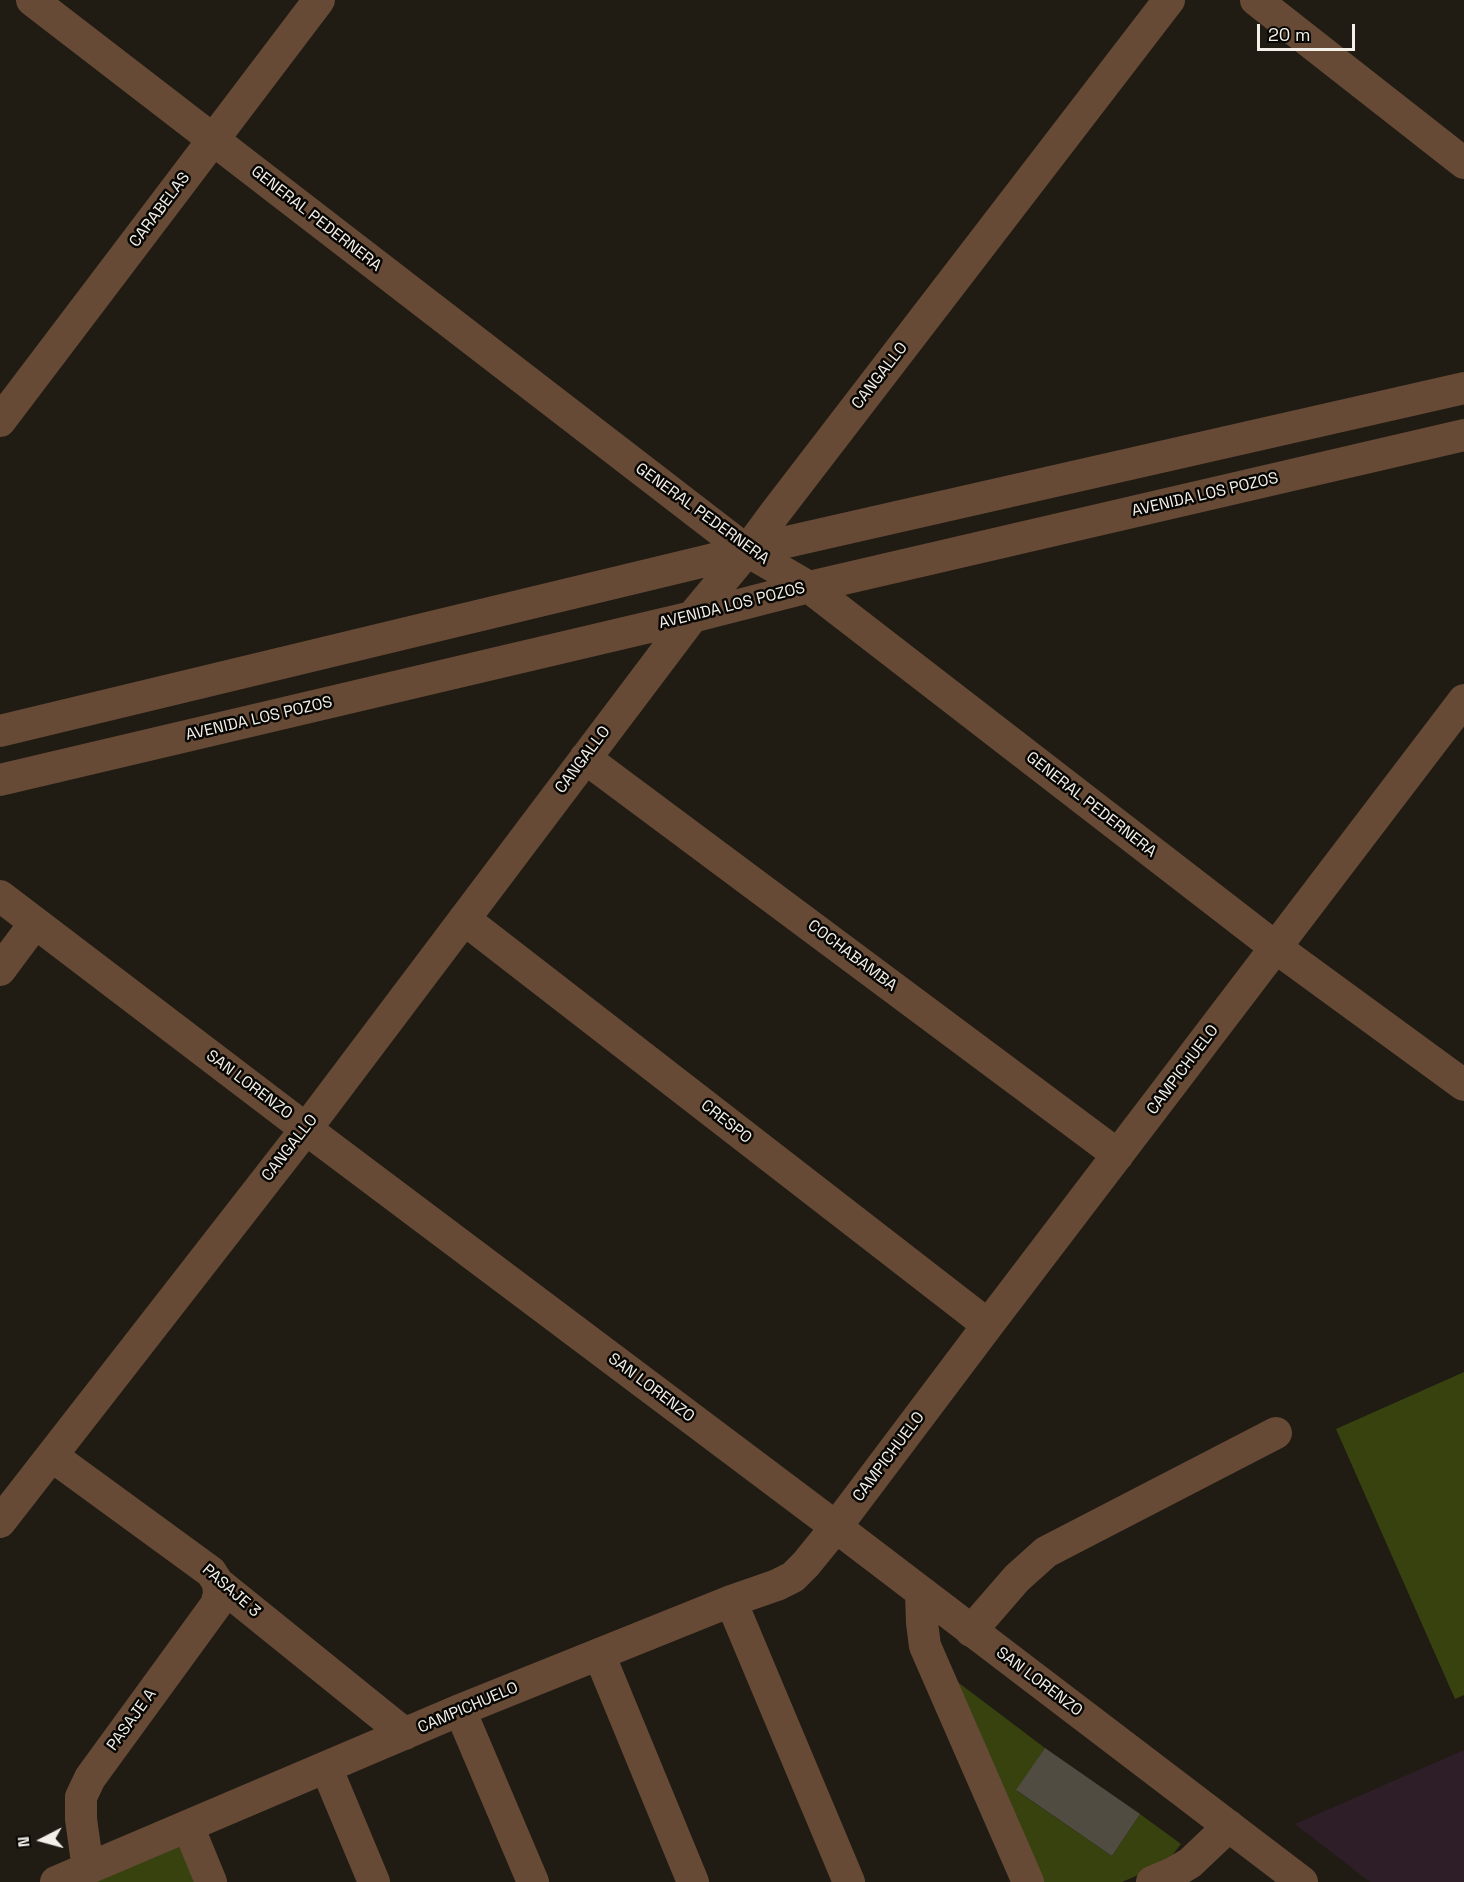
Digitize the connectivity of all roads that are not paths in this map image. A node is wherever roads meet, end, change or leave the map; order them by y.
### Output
1 (32, 0) edge
2 (320, 0) edge
3 (1169, 0) edge
4 (1256, 0) edge
5 (214, 140) junction
6 (1464, 164) edge
7 (1464, 388) edge
8 (0, 421) edge
9 (1464, 435) edge
10 (747, 551) junction
11 (808, 587) junction
12 (692, 617) junction
13 (1464, 699) edge
14 (0, 731) edge
15 (585, 758) junction
16 (0, 780) edge
17 (0, 896) edge
18 (464, 919) junction
19 (35, 923) junction
20 (1275, 947) junction
21 (0, 970) edge
22 (1464, 1085) edge
23 (306, 1129) junction
24 (1118, 1155) junction
25 (988, 1325) junction
26 (1276, 1433) dead end
27 (52, 1456) junction
28 (0, 1522) edge
29 (836, 1527) junction
30 (218, 1583) junction
31 (921, 1592) junction
32 (730, 1601) junction
33 (971, 1631) junction
34 (599, 1654) junction
35 (460, 1710) junction
36 (405, 1734) junction
37 (326, 1767) junction
38 (188, 1826) junction
39 (1229, 1826) junction
40 (88, 1869) junction
41 (56, 1882) edge
42 (211, 1882) edge
43 (374, 1882) edge
44 (533, 1882) edge
45 (693, 1882) edge
46 (849, 1882) edge
47 (1028, 1882) edge
48 (1152, 1882) edge
49 (1302, 1882) edge

1 - 5 street, GENERAL PEDERNERA
2 - 5 street, CARABELAS
3 - 10 street, CANGALLO
4 - 6 street
5 - 8 street, CARABELAS
5 - 10 street, GENERAL PEDERNERA
7 - 10 street
9 - 11 street, AVENIDA LOS POZOS
10 - 11 street, GENERAL PEDERNERA
10 - 12 street, CANGALLO
10 - 14 street
11 - 12 street, AVENIDA LOS POZOS
11 - 20 street, GENERAL PEDERNERA
12 - 15 street, CANGALLO
12 - 16 street, AVENIDA LOS POZOS
13 - 20 street, CAMPICHUELO
15 - 18 street, CANGALLO
15 - 24 street, COCHABAMBA
17 - 19 street, SAN LORENZO
18 - 23 street, CANGALLO
18 - 25 street, CRESPO
19 - 21 street
19 - 23 street, SAN LORENZO
20 - 22 street, GENERAL PEDERNERA
20 - 24 street, CAMPICHUELO
23 - 27 street, CANGALLO
23 - 29 street, SAN LORENZO
24 - 25 street, CAMPICHUELO
25 - 29 street, CAMPICHUELO
26 - 33 street
27 - 28 street, CANGALLO
27 - 30 street, PASAJE 3
29 - 31 street, SAN LORENZO
29 - 32 street, CAMPICHUELO
30 - 36 street, PASAJE 3
30 - 40 street, PASAJE A
31 - 33 street, SAN LORENZO
31 - 47 street
32 - 34 street, CAMPICHUELO
32 - 46 street
33 - 39 street, SAN LORENZO
34 - 35 street, CAMPICHUELO
34 - 45 street
35 - 36 street, CAMPICHUELO
35 - 44 street
36 - 37 street, CAMPICHUELO
37 - 38 street, CAMPICHUELO
37 - 43 street
38 - 40 street, CAMPICHUELO
38 - 42 street
39 - 48 street
39 - 49 street, SAN LORENZO
40 - 41 street, CAMPICHUELO

